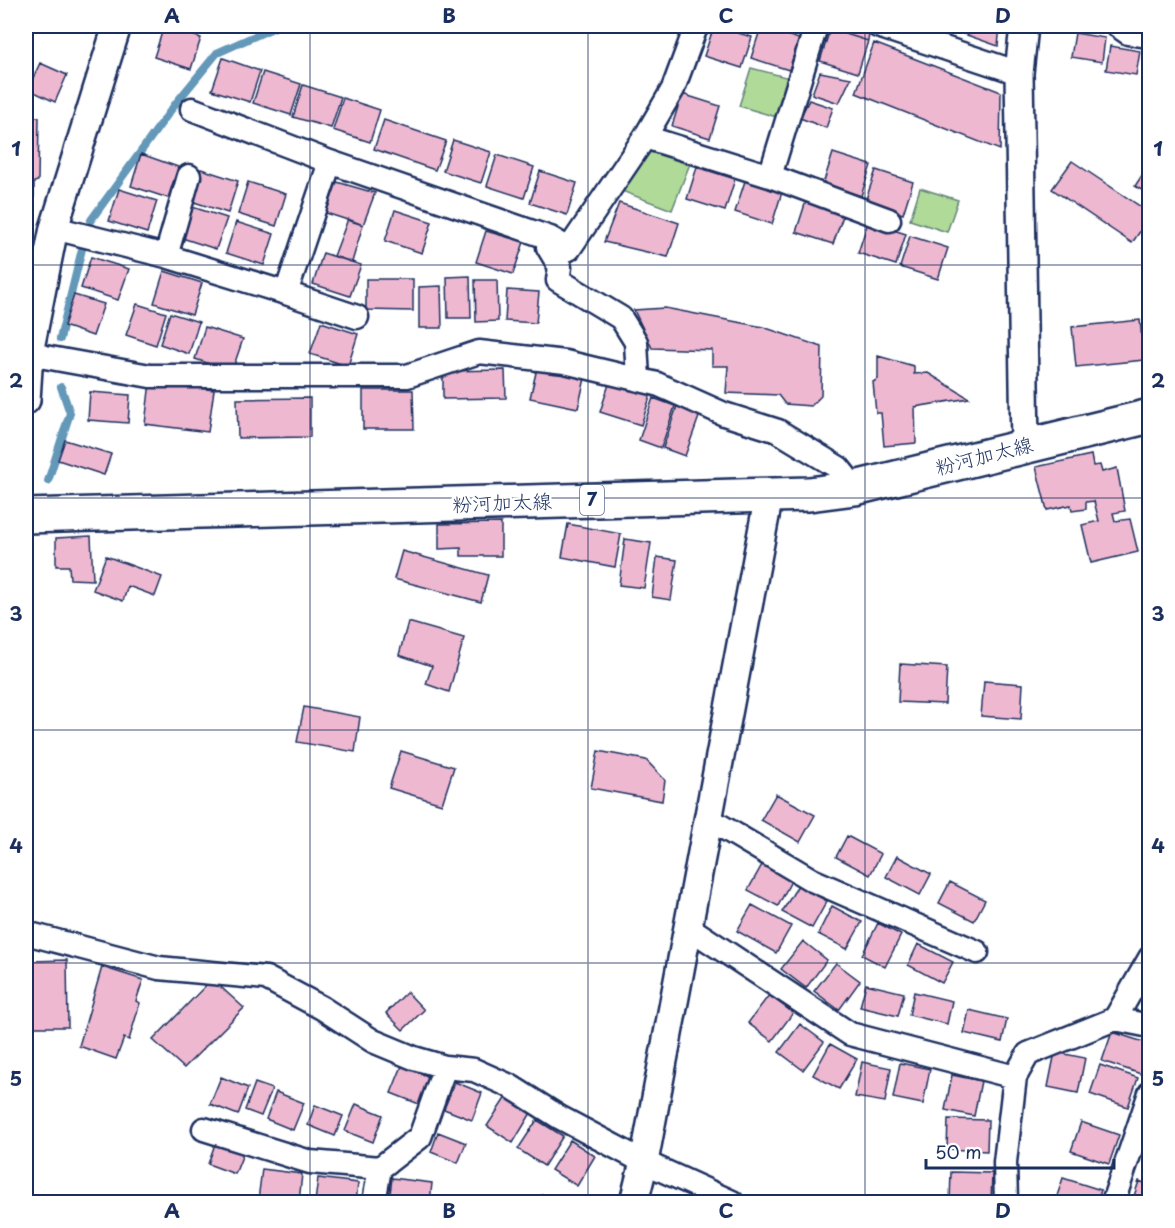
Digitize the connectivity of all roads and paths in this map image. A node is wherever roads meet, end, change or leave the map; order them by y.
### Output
1 (117, 26) edge
2 (698, 26) edge
3 (816, 26) edge
4 (878, 26) edge
5 (1024, 26) edge
6 (1119, 26) edge
7 (1149, 36) edge
8 (1020, 73) junction
9 (192, 109) dead end
10 (645, 137) junction
11 (330, 162) junction
12 (189, 176) dead end
13 (770, 177) junction
14 (889, 220) dead end
15 (54, 228) junction
16 (550, 238) junction
17 (166, 256) junction
18 (286, 293) junction
19 (357, 317) dead end
20 (27, 353) edge
21 (638, 379) junction
22 (26, 400) edge
23 (1149, 416) edge
24 (1025, 446) junction
25 (855, 488) junction
26 (769, 495) junction
27 (26, 516) edge
28 (709, 819) junction
29 (688, 927) junction
30 (26, 933) edge
31 (977, 952) dead end
32 (1149, 958) edge
33 (1115, 1019) junction
34 (1149, 1026) edge
35 (445, 1067) junction
36 (1015, 1077) junction
37 (1149, 1093) edge
38 (204, 1129) dead end
39 (644, 1162) junction
40 (380, 1168) junction
41 (374, 1203) edge
42 (634, 1203) edge
43 (732, 1203) edge
44 (1006, 1203) edge
45 (1113, 1203) edge

1 - 15 street
2 - 10 street
3 - 13 street
4 - 8 street
5 - 8 street
6 - 7 street
8 - 24 street
9 - 11 street
10 - 13 street
10 - 16 street
11 - 16 street
11 - 18 street
12 - 17 street
13 - 14 street
15 - 17 street
15 - 20 street
16 - 21 street
17 - 18 street
18 - 19 street
20 - 21 street
20 - 22 street
21 - 25 street
23 - 24 main road, 粉河加太線 / 7
24 - 25 main road, 粉河加太線 / 7
25 - 26 main road, 粉河加太線 / 7
26 - 27 main road, 粉河加太線 / 7
26 - 28 street
28 - 29 street
28 - 31 street
29 - 36 street
29 - 39 street
30 - 35 street
32 - 33 street
33 - 34 street
33 - 36 street
35 - 39 street
35 - 40 street
36 - 44 street
37 - 45 street
38 - 40 street
39 - 42 street
39 - 43 street
40 - 41 street

